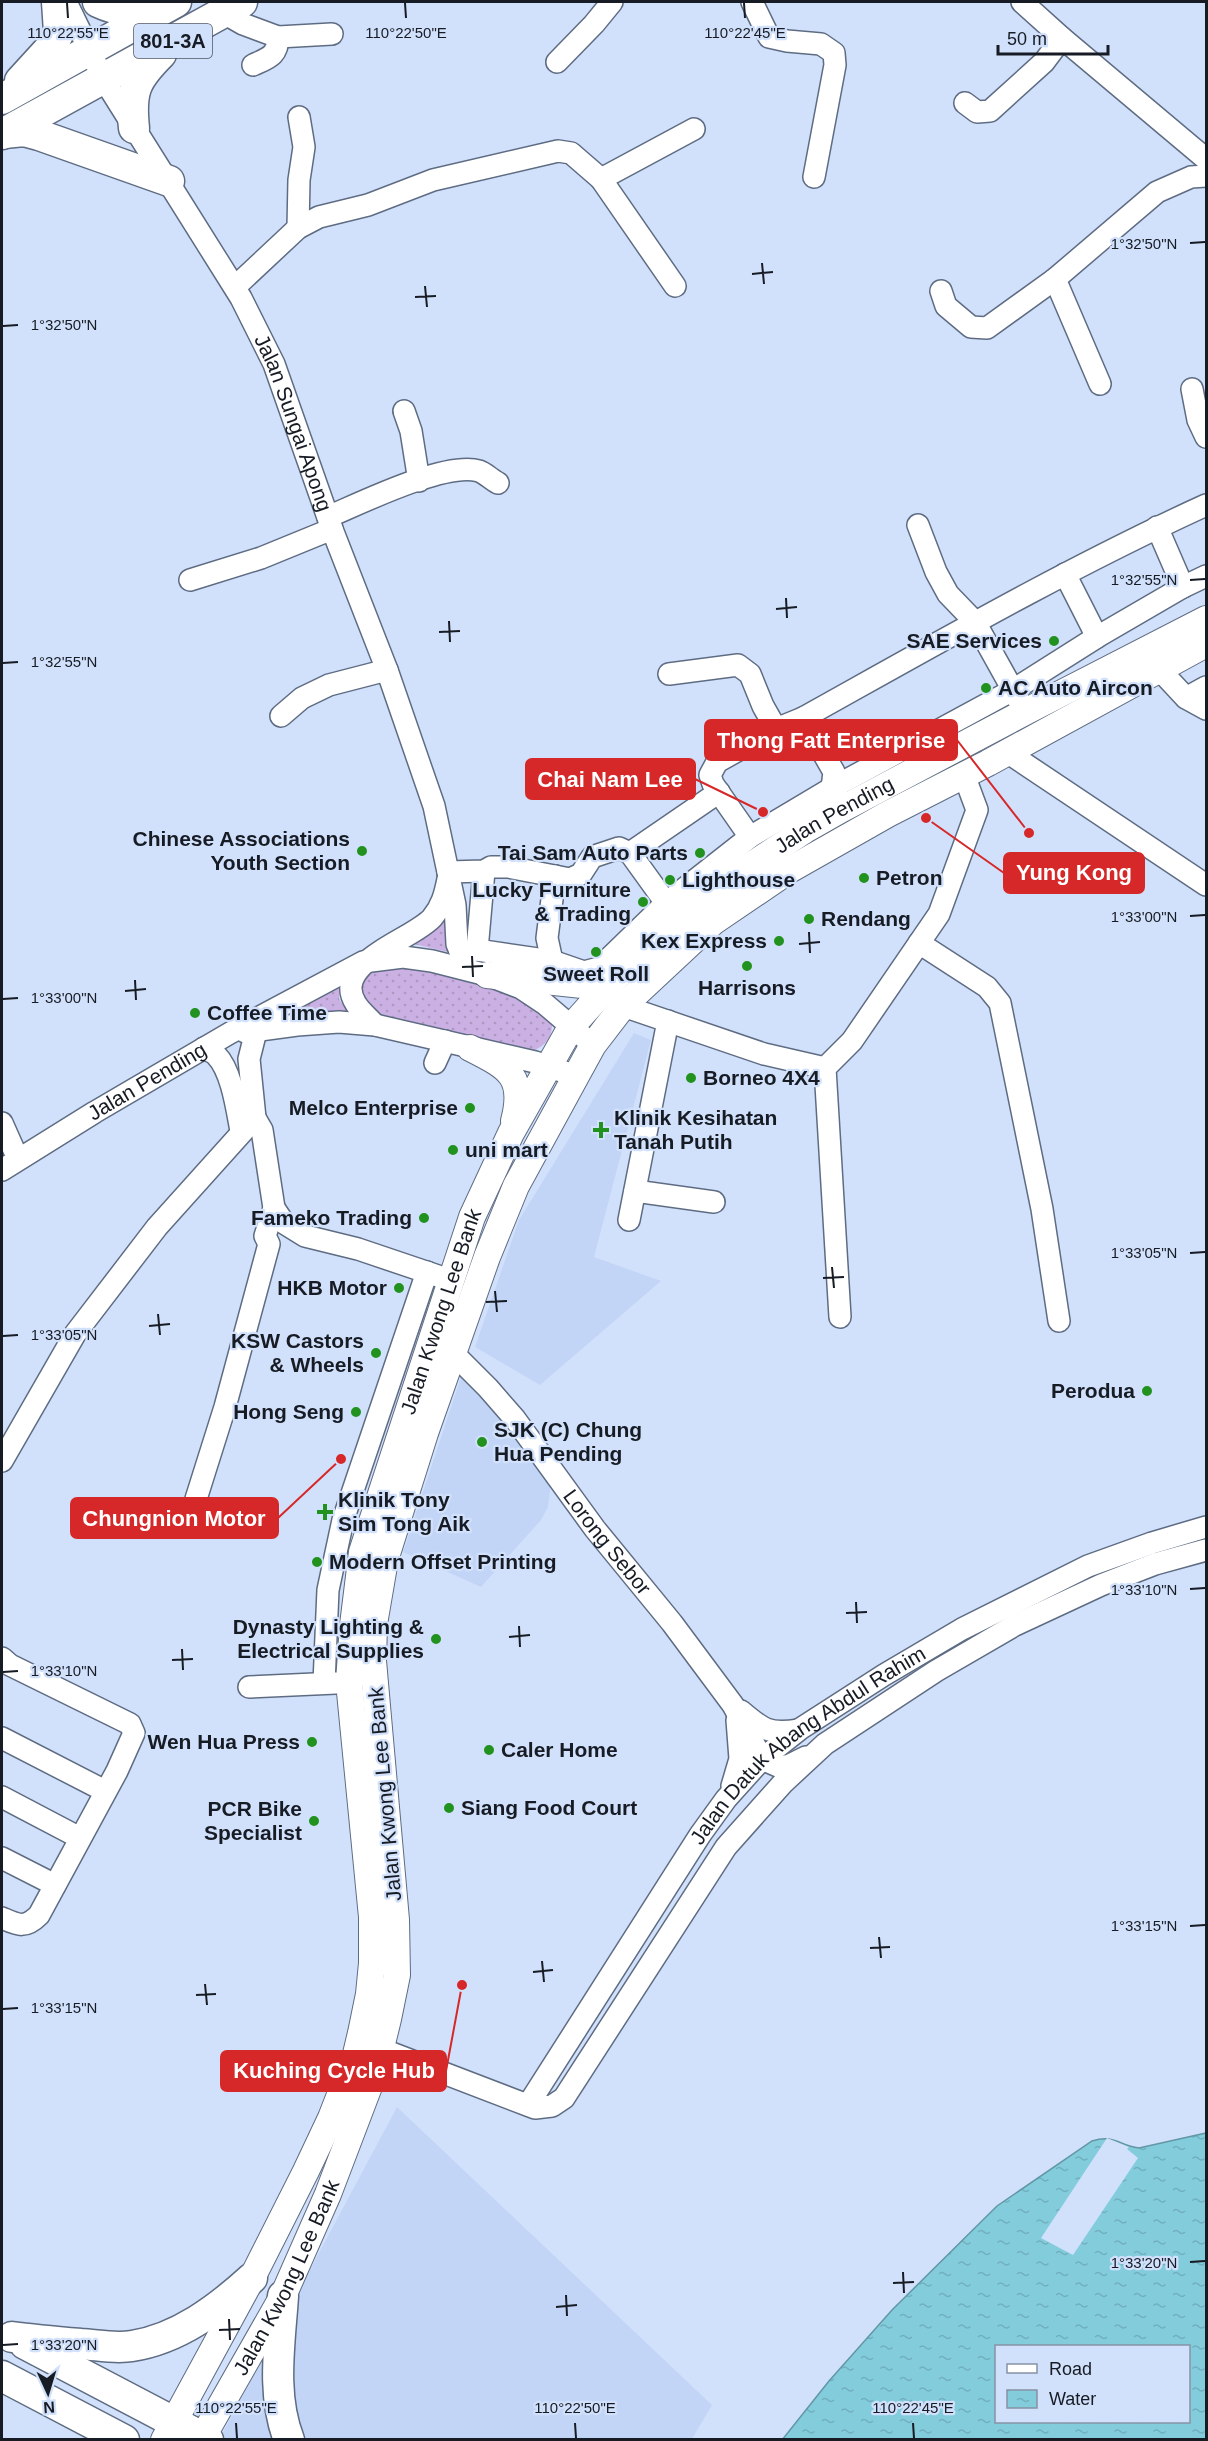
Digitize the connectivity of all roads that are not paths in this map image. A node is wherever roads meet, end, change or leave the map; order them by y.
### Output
1 (57, 2) edge
2 (66, 2) edge
3 (98, 2) edge
4 (612, 2) edge
5 (752, 2) edge
6 (1022, 2) edge
7 (172, 4) edge
8 (232, 7) edge
9 (332, 34) dead end
10 (278, 37) junction
11 (178, 38) junction
12 (1062, 39) junction
13 (88, 52) junction
14 (557, 62) dead end
15 (253, 65) dead end
16 (103, 78) junction
17 (2, 99) edge
18 (966, 103) dead end
19 (299, 117) dead end
20 (134, 128) junction
21 (694, 129) dead end
22 (3, 133) edge
23 (1206, 162) edge
24 (814, 177) dead end
25 (602, 179) junction
26 (168, 181) junction
27 (298, 228) junction
28 (1055, 279) junction
29 (675, 286) dead end
30 (235, 288) junction
31 (941, 291) dead end
32 (1100, 384) dead end
33 (1192, 389) dead end
34 (404, 411) dead end
35 (1206, 437) edge
36 (419, 481) junction
37 (498, 483) dead end
38 (1206, 505) edge
39 (330, 523) junction
40 (918, 525) dead end
41 (1157, 527) junction
42 (1065, 574) junction
43 (1206, 576) edge
44 (190, 580) dead end
45 (1183, 587) junction
46 (1206, 619) edge
47 (975, 622) junction
48 (1097, 637) junction
49 (1206, 644) edge
50 (1158, 669) junction
51 (387, 670) junction
52 (669, 674) dead end
53 (1206, 687) edge
54 (1186, 698) junction
55 (1019, 701) junction
56 (1206, 709) edge
57 (280, 716) dead end
58 (803, 718) junction
59 (776, 729) junction
60 (1007, 752) junction
61 (964, 775) junction
62 (719, 792) junction
63 (837, 799) junction
64 (747, 849) junction
65 (630, 853) junction
66 (483, 871) junction
67 (448, 874) junction
68 (555, 876) junction
69 (1206, 885) edge
70 (665, 914) junction
71 (919, 943) junction
72 (473, 961) junction
73 (552, 961) junction
74 (363, 962) junction
75 (615, 978) junction
76 (623, 1006) junction
77 (668, 1021) junction
78 (375, 1025) junction
79 (571, 1027) junction
80 (256, 1030) junction
81 (230, 1033) junction
82 (445, 1041) junction
83 (593, 1045) junction
84 (204, 1048) junction
85 (470, 1048) junction
86 (435, 1063) dead end
87 (550, 1067) junction
88 (825, 1068) junction
89 (576, 1076) junction
90 (2, 1123) edge
91 (248, 1124) junction
92 (511, 1133) junction
93 (10, 1164) edge
94 (635, 1191) junction
95 (714, 1202) dead end
96 (274, 1208) junction
97 (629, 1220) dead end
98 (305, 1236) junction
99 (269, 1244) junction
100 (427, 1272) junction
101 (450, 1281) junction
102 (840, 1317) dead end
103 (1059, 1321) dead end
104 (454, 1354) junction
105 (2, 1461) edge
106 (196, 1499) dead end
107 (1206, 1527) edge
108 (1206, 1550) edge
109 (4, 1668) edge
110 (337, 1683) junction
111 (249, 1687) dead end
112 (734, 1705) junction
113 (800, 1729) junction
114 (2, 1738) edge
115 (815, 1753) junction
116 (762, 1759) junction
117 (105, 1791) junction
118 (2, 1797) edge
119 (726, 1799) junction
120 (80, 1838) junction
121 (2, 1858) edge
122 (55, 1885) junction
123 (2, 1918) edge
124 (381, 2049) junction
125 (528, 2105) junction
126 (252, 2278) junction
127 (284, 2295) junction
128 (7, 2334) edge
129 (2, 2376) edge
130 (38, 2394) junction
131 (169, 2431) edge
132 (78, 2439) edge
133 (124, 2439) edge
134 (204, 2439) edge
135 (289, 2439) edge

1 - 17 highway
2 - 13 street, Jalan Sungai Apong
3 - 7 highway
4 - 14 street
5 - 24 street
6 - 12 street
7 - 13 highway
8 - 10 street
8 - 11 highway, 801-3A
9 - 10 street
10 - 15 street
11 - 16 highway, 801-3A
11 - 20 highway
12 - 18 street
12 - 23 street
13 - 16 street, Jalan Sungai Apong
13 - 17 highway
16 - 20 street, Jalan Sungai Apong
16 - 22 highway, 801-3A
19 - 27 street
20 - 26 street, Jalan Sungai Apong
21 - 25 street
22 - 26 highway
23 - 28 street
25 - 27 street
25 - 29 street
26 - 30 street, Jalan Sungai Apong
27 - 30 street
28 - 31 street
28 - 32 street
30 - 39 street, Jalan Sungai Apong
33 - 35 street
34 - 36 street
36 - 37 street
36 - 39 street
38 - 41 street
39 - 44 street
39 - 51 street, Jalan Sungai Apong
40 - 47 street
41 - 42 street
41 - 45 street
42 - 47 street
42 - 48 street
43 - 45 street
45 - 48 street
46 - 55 main road, Jalan Pending
47 - 55 street
47 - 58 street
48 - 55 street
49 - 50 main road, Jalan Pending
50 - 54 street
50 - 60 main road, Jalan Pending
51 - 57 street
51 - 67 street, Jalan Sungai Apong
52 - 59 street
53 - 54 street
54 - 56 street
55 - 63 main road, Jalan Pending
58 - 59 street
58 - 63 street
59 - 62 street
60 - 61 main road, Jalan Pending
60 - 69 street
61 - 71 street
61 - 76 main road, Jalan Pending
62 - 64 street
62 - 65 street
63 - 64 main road, Jalan Pending
64 - 70 main road, Jalan Pending
65 - 68 street
65 - 70 street
66 - 67 street
66 - 68 street
66 - 72 street
67 - 72 street, Jalan Sungai Apong
67 - 74 street
68 - 73 street
70 - 73 street
70 - 75 main road, Jalan Pending
71 - 88 street
71 - 103 street
72 - 73 street
72 - 74 street
72 - 75 main road
72 - 79 street
74 - 78 street
74 - 81 street
75 - 79 main road, Jalan Pending
76 - 77 street
76 - 83 main road, Jalan Pending
77 - 88 street
77 - 94 street
78 - 80 street, Jalan Pending
78 - 82 street, Jalan Pending
79 - 83 street
79 - 87 main road, Jalan Pending
80 - 81 street, Jalan Pending
80 - 91 street
81 - 84 street, Jalan Pending
82 - 85 street, Jalan Pending
82 - 86 street
83 - 89 main road, Jalan Pending
84 - 91 street
84 - 93 street, Jalan Pending
85 - 87 street, Jalan Pending
85 - 92 main road
87 - 89 street, Jalan Pending
87 - 92 main road, Jalan Kwong Lee Bank
88 - 102 street
89 - 104 main road, Jalan Kwong Lee Bank
90 - 93 street
91 - 96 street
91 - 105 street
92 - 101 main road, Jalan Kwong Lee Bank
94 - 95 street
94 - 97 street
96 - 98 street
96 - 99 street
98 - 99 street
98 - 100 street
99 - 106 street
100 - 101 street
100 - 110 street
101 - 110 main road, Jalan Kwong Lee Bank
104 - 112 street, Lorong Sebor
104 - 124 main road, Jalan Kwong Lee Bank
107 - 113 street, Jalan Datuk Abang Abdul Rahim
108 - 115 street, Jalan Datuk Abang Abdul Rahim
109 - 117 street
110 - 111 street
110 - 126 main road, Jalan Kwong Lee Bank
112 - 113 street
112 - 116 street
112 - 119 street
113 - 116 street, Jalan Datuk Abang Abdul Rahim
114 - 117 street
115 - 116 street
115 - 125 street, Jalan Datuk Abang Abdul Rahim
116 - 119 street, Jalan Datuk Abang Abdul Rahim
117 - 120 street
118 - 120 street
119 - 125 street, Jalan Datuk Abang Abdul Rahim
120 - 122 street
121 - 122 street
122 - 123 street
124 - 125 street
124 - 127 main road, Jalan Kwong Lee Bank
126 - 128 highway
126 - 131 main road, Jalan Kwong Lee Bank
127 - 134 main road, Jalan Kwong Lee Bank
127 - 135 highway
128 - 131 highway
129 - 130 highway
130 - 132 highway
130 - 133 highway
131 - 134 highway

